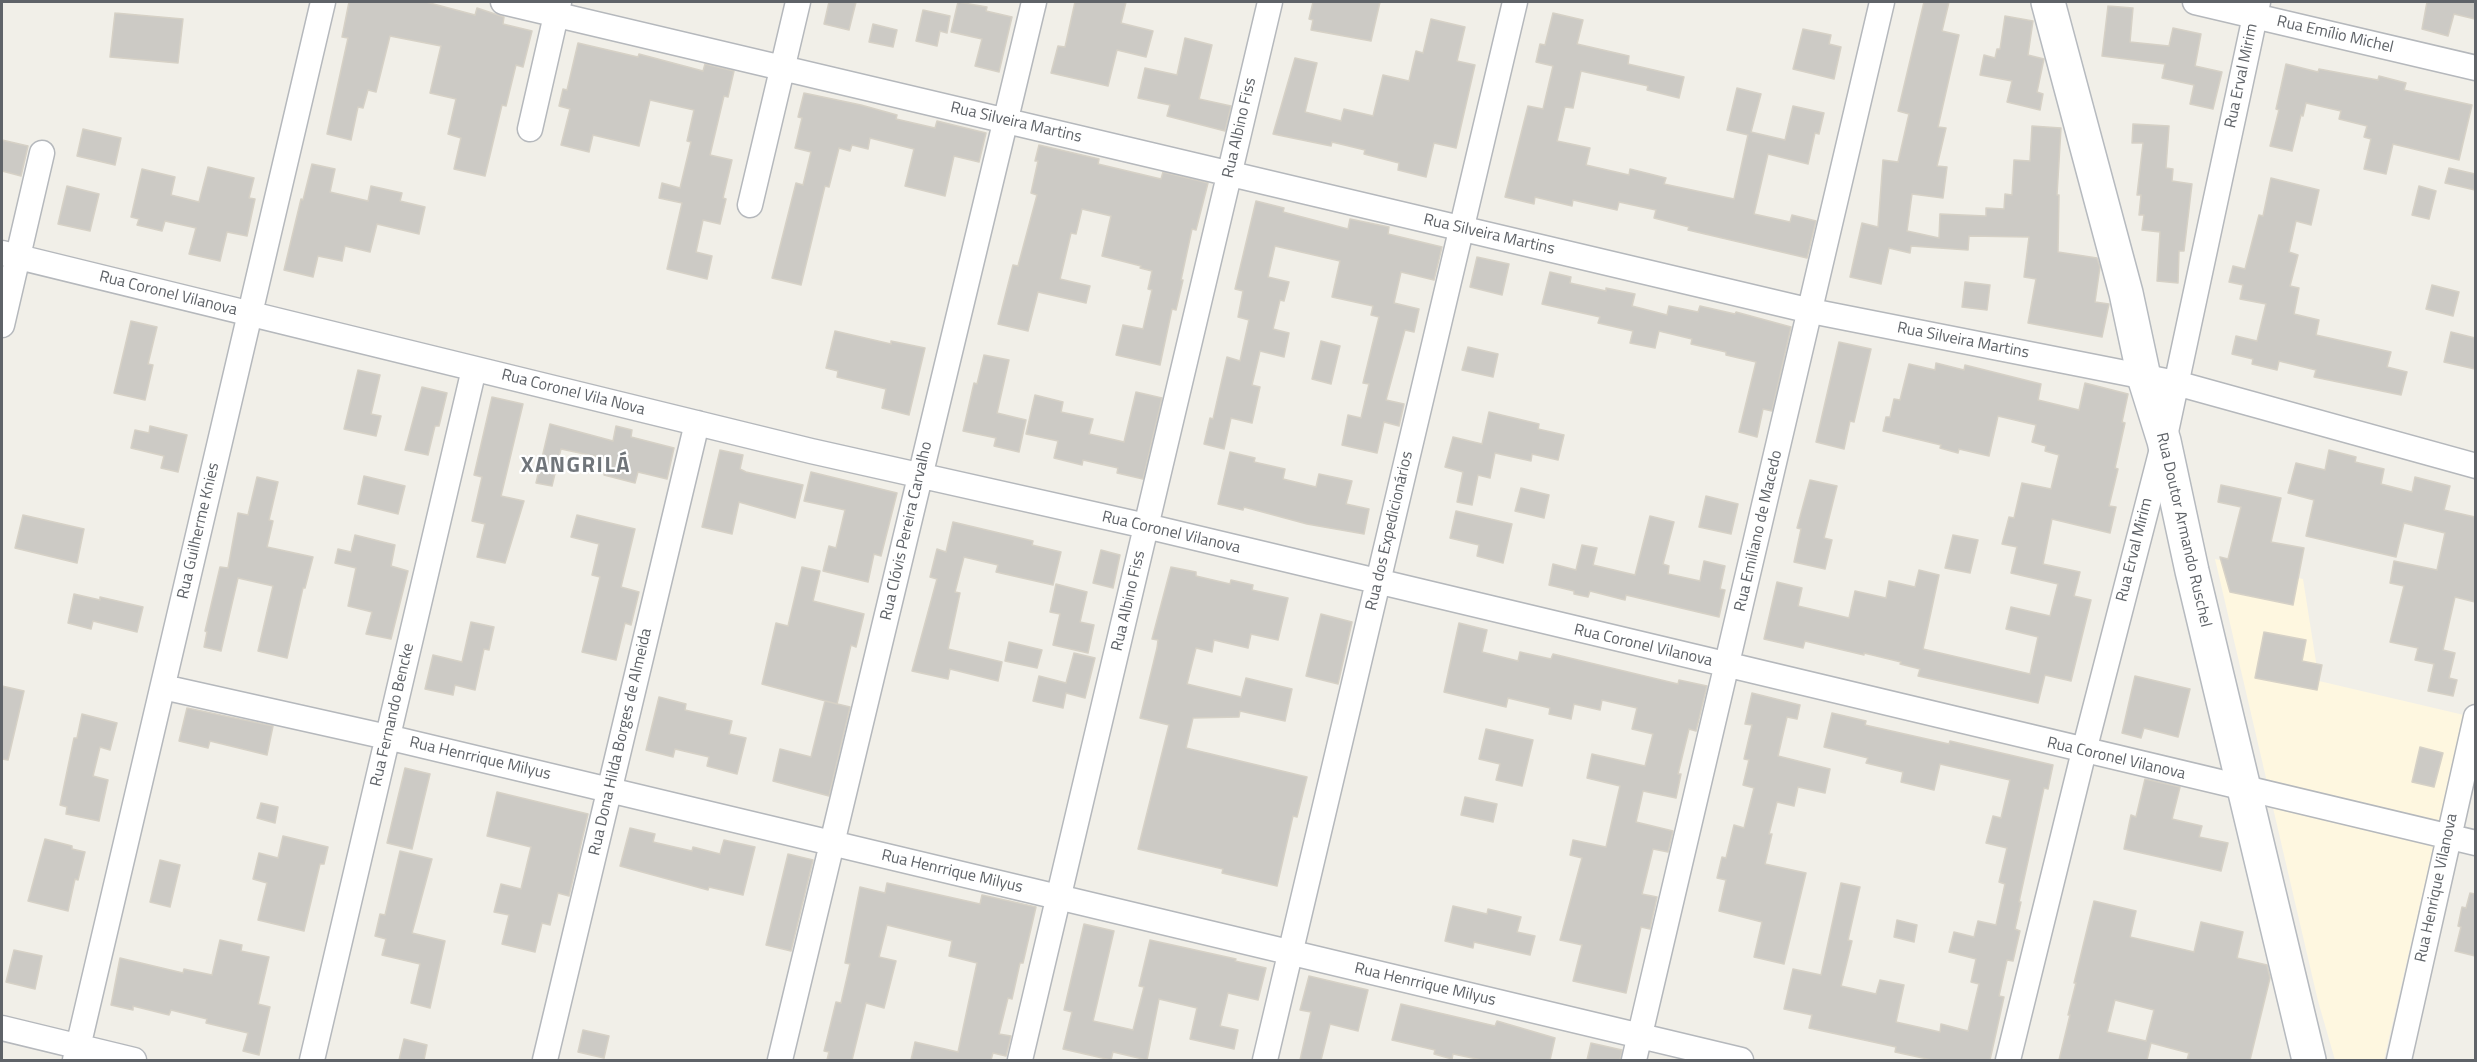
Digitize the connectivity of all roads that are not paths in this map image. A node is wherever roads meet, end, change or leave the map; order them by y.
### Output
1 (323, 2) edge
2 (503, 2) edge
3 (798, 2) edge
4 (1034, 2) edge
5 (1270, 2) edge
6 (1515, 2) edge
7 (1882, 2) edge
8 (2048, 2) edge
9 (2195, 2) edge
10 (558, 8) edge
11 (2256, 9) edge
12 (782, 68) junction
13 (2475, 69) edge
14 (1005, 121) junction
15 (530, 129) dead end
16 (42, 153) dead end
17 (1230, 174) junction
18 (750, 205) dead end
19 (1461, 228) junction
20 (9, 255) edge
21 (1811, 311) junction
22 (250, 314) junction
23 (2, 325) edge
24 (335, 335) joint
25 (474, 369) junction
26 (2144, 377) junction
27 (2176, 383) junction
28 (697, 423) junction
29 (2164, 441) junction
30 (811, 451) joint
31 (2475, 466) edge
32 (920, 477) junction
33 (1146, 526) junction
34 (1378, 583) junction
35 (1728, 666) junction
36 (163, 687) junction
37 (2475, 717) edge
38 (387, 737) junction
39 (2084, 751) junction
40 (2244, 789) junction
41 (609, 790) junction
42 (2448, 836) junction
43 (832, 843) junction
44 (2475, 843) edge
45 (1059, 897) junction
46 (1291, 953) junction
47 (2, 1028) edge
48 (1640, 1036) junction
49 (77, 1054) edge
50 (134, 1060) edge
51 (312, 1060) edge
52 (544, 1060) edge
53 (780, 1060) edge
54 (1020, 1060) edge
55 (1265, 1060) edge
56 (1634, 1060) edge
57 (1741, 1060) edge
58 (2008, 1060) edge
59 (2309, 1060) edge
60 (2399, 1060) edge

1 - 22 street, Rua Guilherme Knies
2 - 10 street, Rua Silveira Martins
3 - 12 street
4 - 14 street, Rua Clóvis Pereira Carvalho
5 - 17 street, Rua Albino Fiss
6 - 19 street, Rua dos Expedicionários
7 - 21 street, Rua Emiliano de Macedo
8 - 26 main road, Rua Doutor Armando Ruschel
9 - 11 street, Rua Emílio Michel
10 - 12 street, Rua Silveira Martins
10 - 15 street
11 - 13 street, Rua Emílio Michel
11 - 27 street, Rua Erval Mirim
12 - 14 street, Rua Silveira Martins
12 - 18 street
14 - 17 street, Rua Silveira Martins
14 - 32 street, Rua Clóvis Pereira Carvalho
16 - 20 street
17 - 19 street, Rua Silveira Martins
17 - 33 street, Rua Albino Fiss
19 - 21 street, Rua Silveira Martins
19 - 34 street, Rua dos Expedicionários
20 - 22 street, Rua Coronel Vilanova
20 - 23 street
21 - 26 street, Rua Silveira Martins
21 - 35 street, Rua Emiliano de Macedo
22 - 24 street, Rua Coronel Vilanova
22 - 36 street, Rua Guilherme Knies
24 - 25 street, Rua Coronel Vila Nova
25 - 28 street, Rua Coronel Vila Nova
25 - 38 street, Rua Fernando Bencke
26 - 27 street, Rua Silveira Martins
26 - 29 main road, Rua Doutor Armando Ruschel
27 - 29 street, Rua Erval Mirim
27 - 31 street, Rua Silveira Martins
28 - 30 street, Rua Coronel Vila Nova
28 - 41 street, Rua Dona Hilda Borges de Almeida
29 - 39 street, Rua Erval Mirim
29 - 40 main road, Rua Doutor Armando Ruschel
30 - 32 street, Rua Coronel Vilanova
32 - 33 street, Rua Coronel Vilanova
32 - 43 street, Rua Clóvis Pereira Carvalho
33 - 34 street, Rua Coronel Vilanova
33 - 45 street, Rua Albino Fiss
34 - 35 street, Rua Coronel Vilanova
34 - 46 street, Rua dos Expedicionários
35 - 39 street, Rua Coronel Vilanova
35 - 48 street, Rua Emiliano de Macedo
36 - 38 street, Rua Henrrique Milyus
36 - 49 street, Rua Guilherme Knies
37 - 42 street, Rua Henrique Vilanova
38 - 41 street, Rua Henrrique Milyus
38 - 51 street, Rua Fernando Bencke
39 - 40 street, Rua Coronel Vilanova
39 - 58 street, Rua Erval Mirim
40 - 42 street, Rua Coronel Vilanova
40 - 59 main road, Rua Doutor Armando Ruschel
41 - 43 street, Rua Henrrique Milyus
41 - 52 street, Rua Dona Hilda Borges de Almeida
42 - 44 street, Rua Coronel Vilanova
42 - 60 street, Rua Henrique Vilanova
43 - 45 street, Rua Henrrique Milyus
43 - 53 street, Rua Clóvis Pereira Carvalho
45 - 46 street, Rua Henrrique Milyus
45 - 54 street, Rua Albino Fiss
46 - 48 street, Rua Henrrique Milyus
46 - 55 street, Rua dos Expedicionários
47 - 49 street
48 - 56 street, Rua Emiliano de Macedo
48 - 57 street, Rua Henrrique Milyus
49 - 50 street

